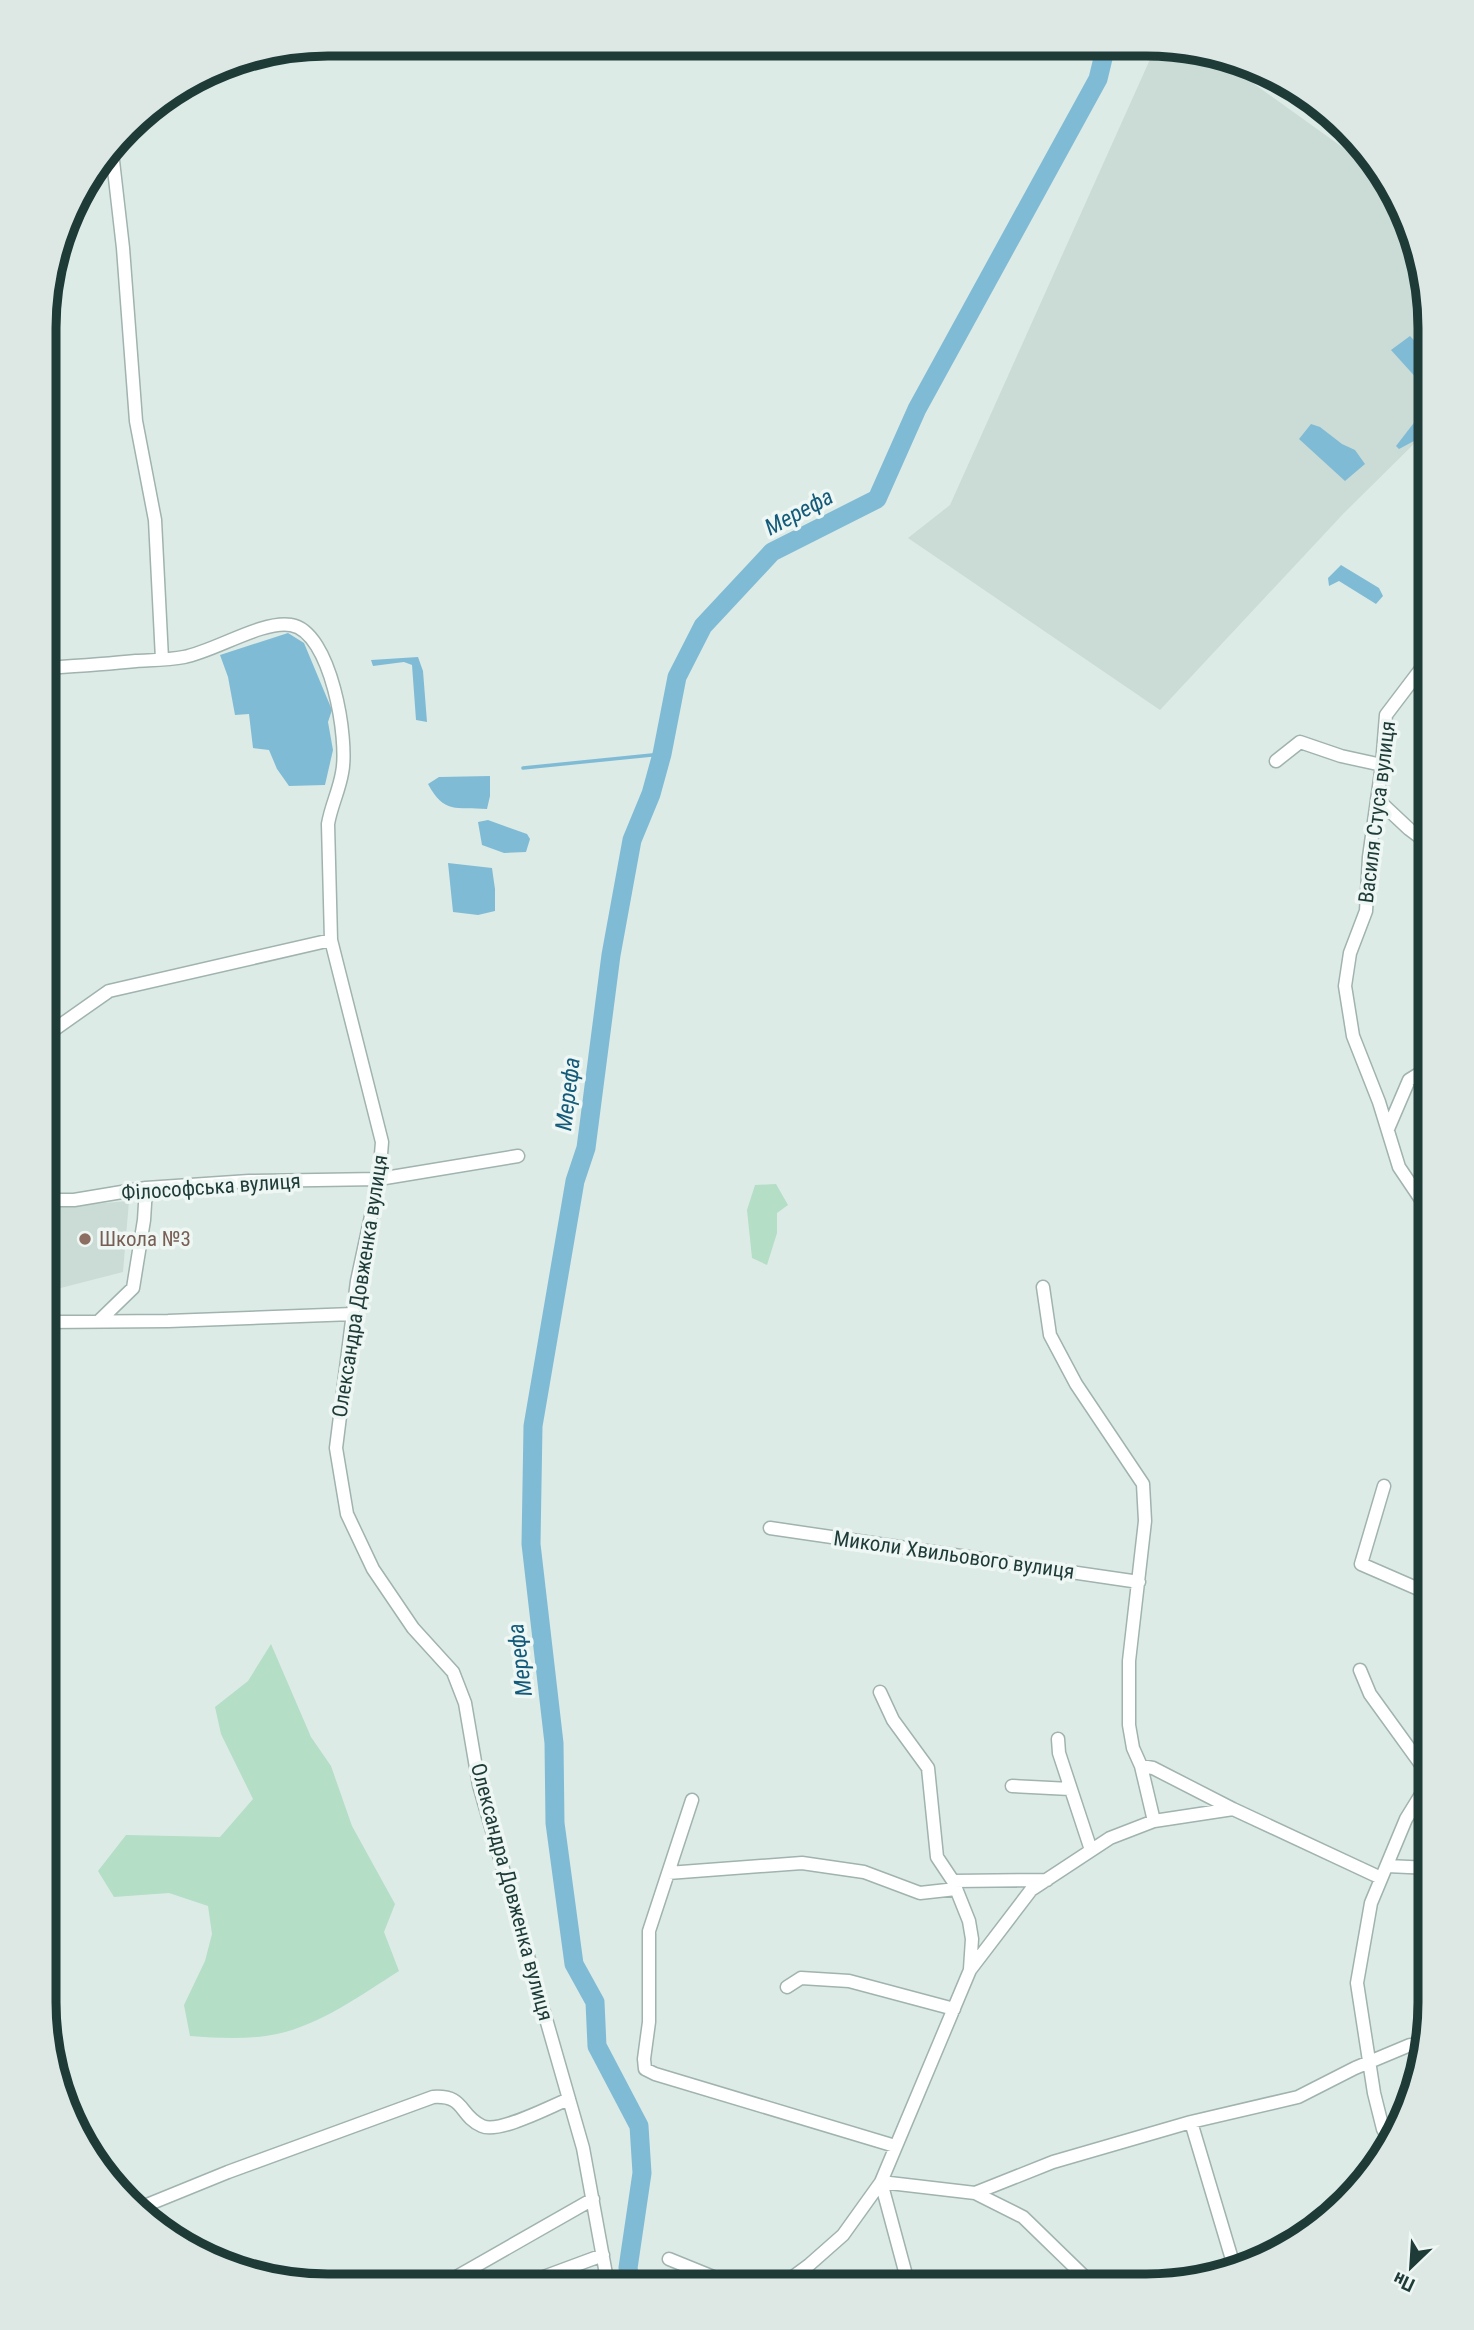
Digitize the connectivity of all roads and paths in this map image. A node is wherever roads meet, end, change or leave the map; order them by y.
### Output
1 (113, 162) edge
2 (162, 659) junction
3 (56, 667) edge
4 (1418, 673) edge
5 (1276, 761) dead end
6 (1382, 765) junction
7 (1377, 799) junction
8 (1418, 836) edge
9 (331, 940) junction
10 (56, 1028) edge
11 (1418, 1074) edge
12 (1388, 1129) junction
13 (518, 1156) dead end
14 (379, 1179) junction
15 (146, 1188) junction
16 (1418, 1195) edge
17 (56, 1200) edge
18 (1043, 1287) dead end
19 (353, 1314) junction
20 (99, 1321) junction
21 (56, 1322) edge
22 (1384, 1486) dead end
23 (770, 1528) dead end
24 (1139, 1582) junction
25 (1418, 1589) edge
26 (1360, 1670) dead end
27 (880, 1692) dead end
28 (1058, 1739) dead end
29 (1418, 1761) edge
30 (1141, 1766) junction
31 (1012, 1786) dead end
32 (1070, 1789) junction
33 (1418, 1798) edge
34 (692, 1800) dead end
35 (1233, 1809) junction
36 (1154, 1821) junction
37 (1091, 1850) junction
38 (1387, 1866) junction
39 (1418, 1867) edge
40 (667, 1873) junction
41 (1381, 1878) junction
42 (1047, 1880) junction
43 (955, 1885) junction
44 (970, 1970) junction
45 (787, 1987) dead end
46 (954, 2009) junction
47 (1415, 2045) edge
48 (1369, 2062) junction
49 (569, 2099) junction
50 (1191, 2122) junction
51 (1385, 2132) edge
52 (895, 2146) junction
53 (881, 2182) junction
54 (975, 2193) junction
55 (593, 2199) junction
56 (148, 2205) edge
57 (603, 2255) junction
58 (669, 2259) dead end
59 (1232, 2260) edge
60 (462, 2274) edge
61 (550, 2274) edge
62 (606, 2274) edge
63 (706, 2274) edge
64 (797, 2274) edge
65 (906, 2274) edge
66 (1082, 2274) edge

1 - 2 street
2 - 3 street, Олександра Довженка вулиця
2 - 9 street, Олександра Довженка вулиця
4 - 6 street, Василя Стуса вулиця
5 - 6 street
6 - 7 street, Василя Стуса вулиця
7 - 8 street
7 - 12 street, Василя Стуса вулиця
9 - 10 street
9 - 14 street, Олександра Довженка вулиця
11 - 12 street
12 - 16 street, Василя Стуса вулиця
13 - 14 street, Філософська вулиця
14 - 15 street, Філософська вулиця
14 - 19 street, Олександра Довженка вулиця
15 - 17 street, Філософська вулиця
15 - 20 street
18 - 24 street
19 - 20 street
19 - 49 street, Олександра Довженка вулиця
20 - 21 street
22 - 25 street
23 - 24 street, Миколи Хвильового вулиця
24 - 30 street
26 - 29 street
27 - 43 street
28 - 32 street
30 - 35 street
30 - 36 street
31 - 32 street
32 - 37 street
33 - 38 street
34 - 40 street
35 - 36 street
35 - 41 street
36 - 37 street
37 - 42 street
38 - 39 street
38 - 41 street
40 - 43 street
40 - 52 street
41 - 48 street
42 - 43 street
42 - 44 street
43 - 44 street
44 - 46 street
45 - 46 street
46 - 52 street
47 - 48 street
48 - 50 street
48 - 51 street
49 - 55 street, Олександра Довженка вулиця
49 - 56 street
50 - 54 street
50 - 59 street
52 - 53 street
53 - 54 street
53 - 64 street
53 - 65 street
54 - 66 street
55 - 57 street, Олександра Довженка вулиця
55 - 60 street
57 - 61 street
57 - 62 street, Олександра Довженка вулиця
58 - 63 street

